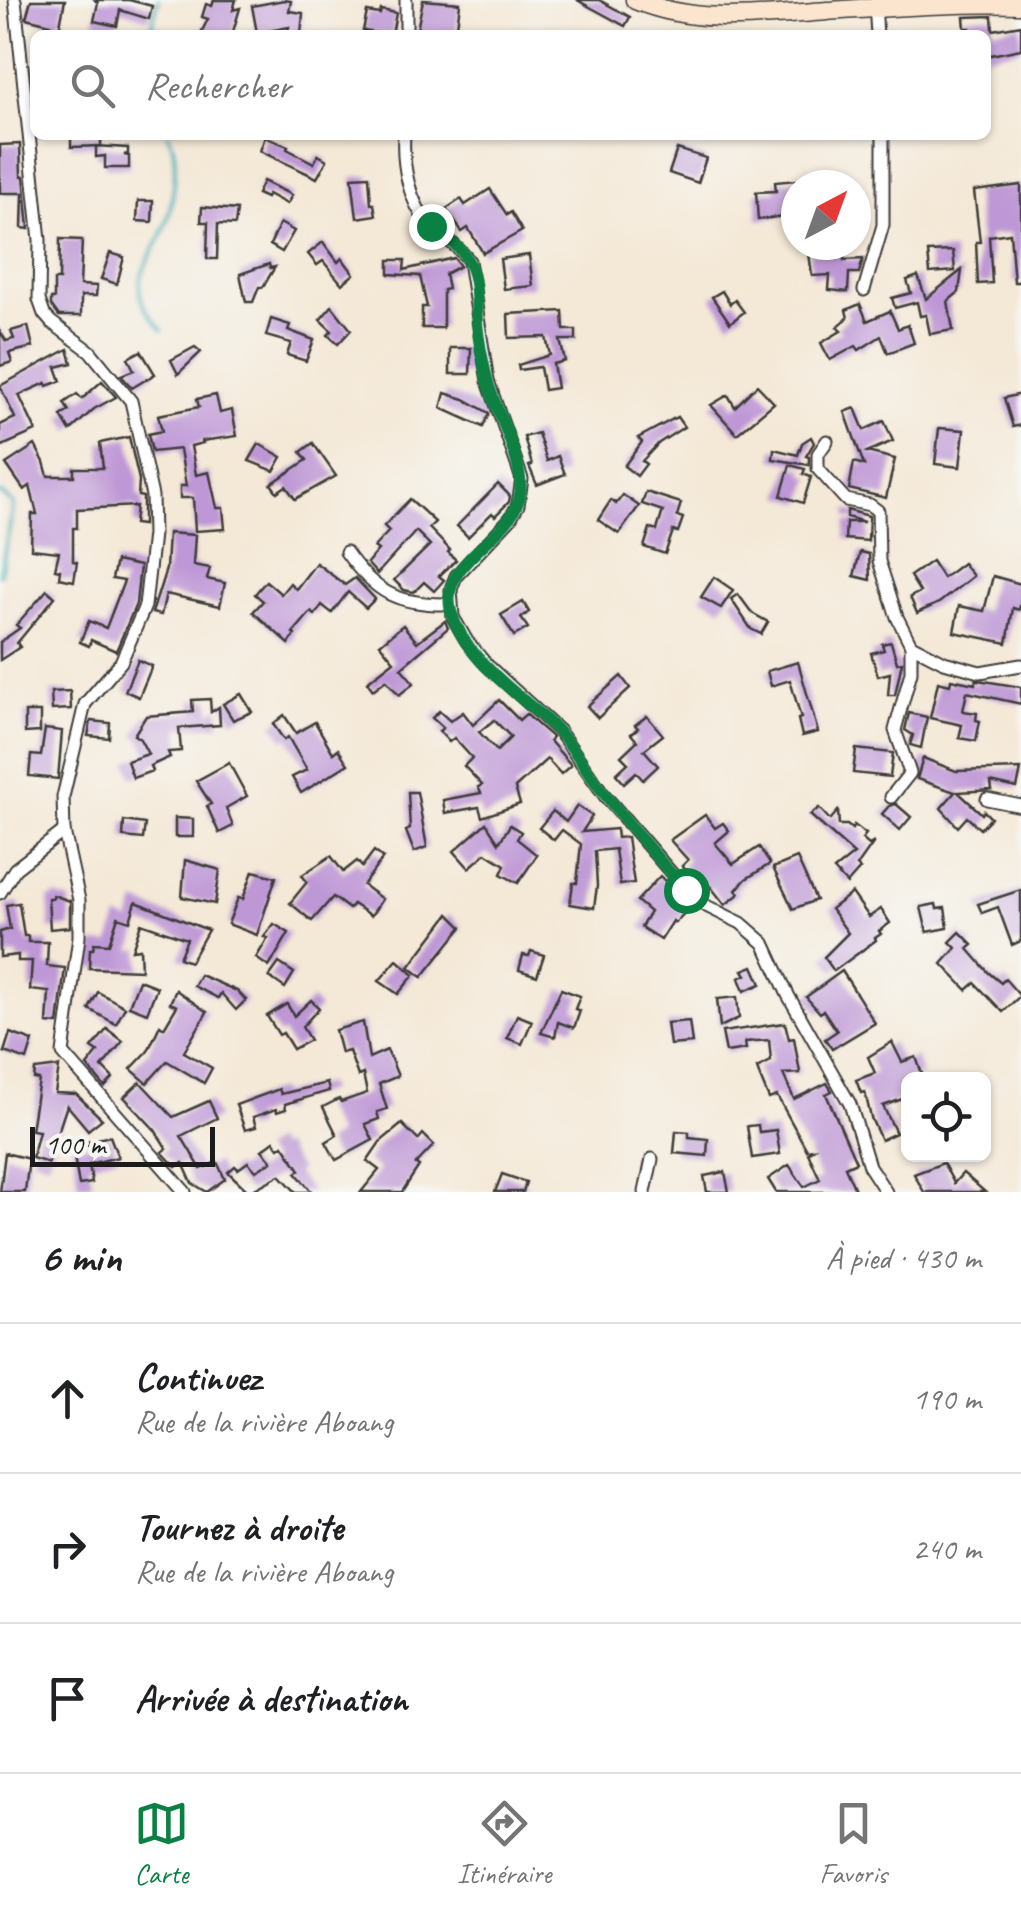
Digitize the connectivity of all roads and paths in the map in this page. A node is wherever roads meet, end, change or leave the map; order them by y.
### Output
1 (16, 0) edge
2 (406, 0) edge
3 (636, 0) edge
4 (1021, 4) edge
5 (875, 5) edge
6 (752, 10) edge
7 (406, 30) edge
8 (877, 30) edge
9 (404, 140) edge
10 (883, 140) edge
11 (864, 290) dead end
12 (827, 441) dead end
13 (346, 552) dead end
14 (450, 604) junction
15 (911, 645) junction
16 (1021, 664) edge
17 (891, 797) dead end
18 (987, 799) dead end
19 (1021, 806) edge
20 (64, 831) junction
21 (0, 893) edge
22 (652, 1159) dead end
23 (184, 1192) edge
24 (645, 1192) edge
25 (886, 1192) edge

1 - 20 street
2 - 7 street
3 - 6 street
4 - 5 street
5 - 6 street
5 - 8 street
9 - 14 street
10 - 11 street
12 - 15 street
13 - 14 street
14 - 25 street
15 - 16 street
15 - 17 street
18 - 19 street
20 - 21 street
20 - 23 street
22 - 24 street

